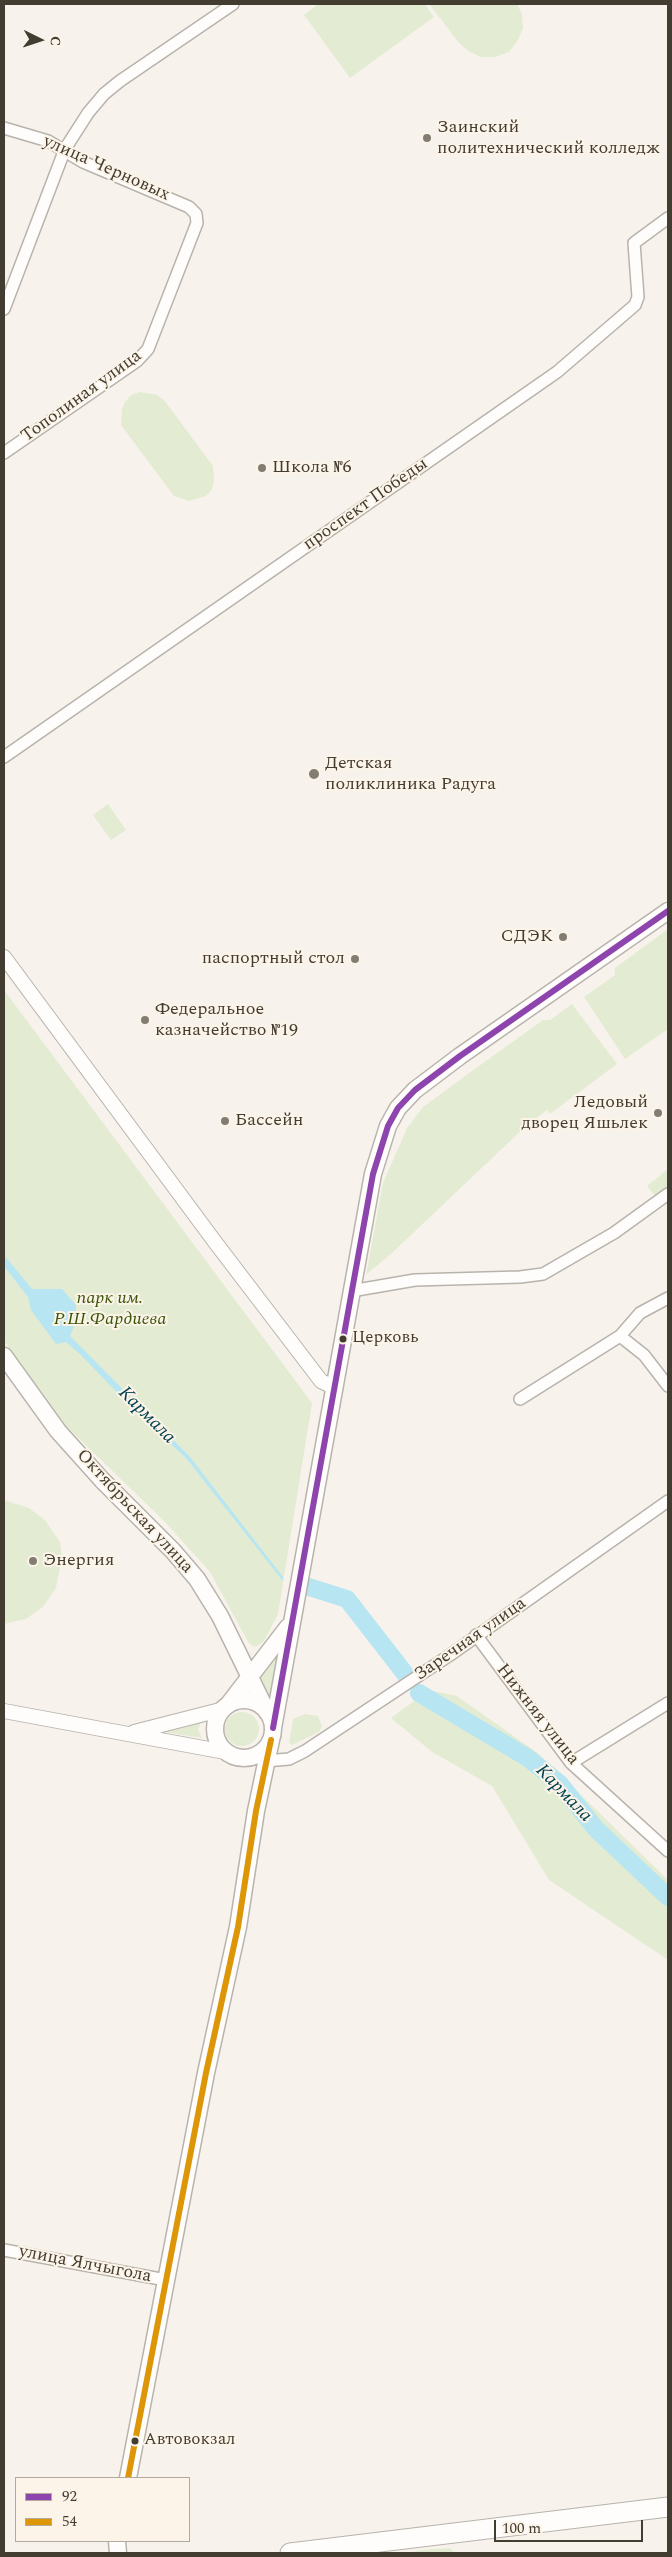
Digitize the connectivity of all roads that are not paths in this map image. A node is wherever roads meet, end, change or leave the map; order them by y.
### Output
1 (233, 4) edge
2 (4, 128) edge
3 (65, 149) junction
4 (668, 218) edge
5 (197, 223) joint
6 (4, 310) edge
7 (4, 453) edge
8 (4, 757) edge
9 (668, 911) edge
10 (4, 957) edge
11 (668, 1194) edge
12 (351, 1292) junction
13 (668, 1298) edge
14 (620, 1336) junction
15 (4, 1356) edge
16 (668, 1386) edge
17 (333, 1387) junction
18 (520, 1399) dead end
19 (666, 1506) edge
20 (291, 1623) junction
21 (476, 1635) junction
22 (251, 1677) junction
23 (668, 1703) edge
24 (226, 1707) junction
25 (4, 1711) edge
26 (267, 1712) junction
27 (130, 1733) junction
28 (272, 1734) junction
29 (225, 1752) junction
30 (248, 1758) junction
31 (266, 1761) junction
32 (571, 1763) junction
33 (261, 1782) junction
34 (668, 1851) edge
35 (4, 2250) edge
36 (166, 2280) junction
37 (128, 2477) edge
38 (668, 2508) edge
39 (290, 2553) edge

1 - 3 street
2 - 3 street, улица Черновых
3 - 5 street, улица Черновых
3 - 6 street
4 - 8 street, проспект Победы
5 - 7 street, Тополиная улица
9 - 12 main road
10 - 17 street
11 - 12 street
12 - 17 main road
13 - 14 street
14 - 16 street
14 - 18 street
15 - 22 main road, Октябрьская улица
17 - 20 main road
19 - 21 street, Заречная улица
20 - 22 main road
20 - 28 main road
21 - 31 street, Заречная улица
21 - 32 street, Нижняя улица
22 - 24 main road
22 - 26 main road, Октябрьская улица
23 - 32 street
24 - 26 main road
24 - 27 street
24 - 29 main road
25 - 27 street
26 - 28 main road
27 - 29 street
28 - 30 main road
28 - 31 main road
29 - 30 main road
30 - 33 main road
31 - 33 main road
32 - 34 street, Нижняя улица
33 - 36 main road
35 - 36 street, улица Ялчыгола
36 - 37 main road
38 - 39 main road

